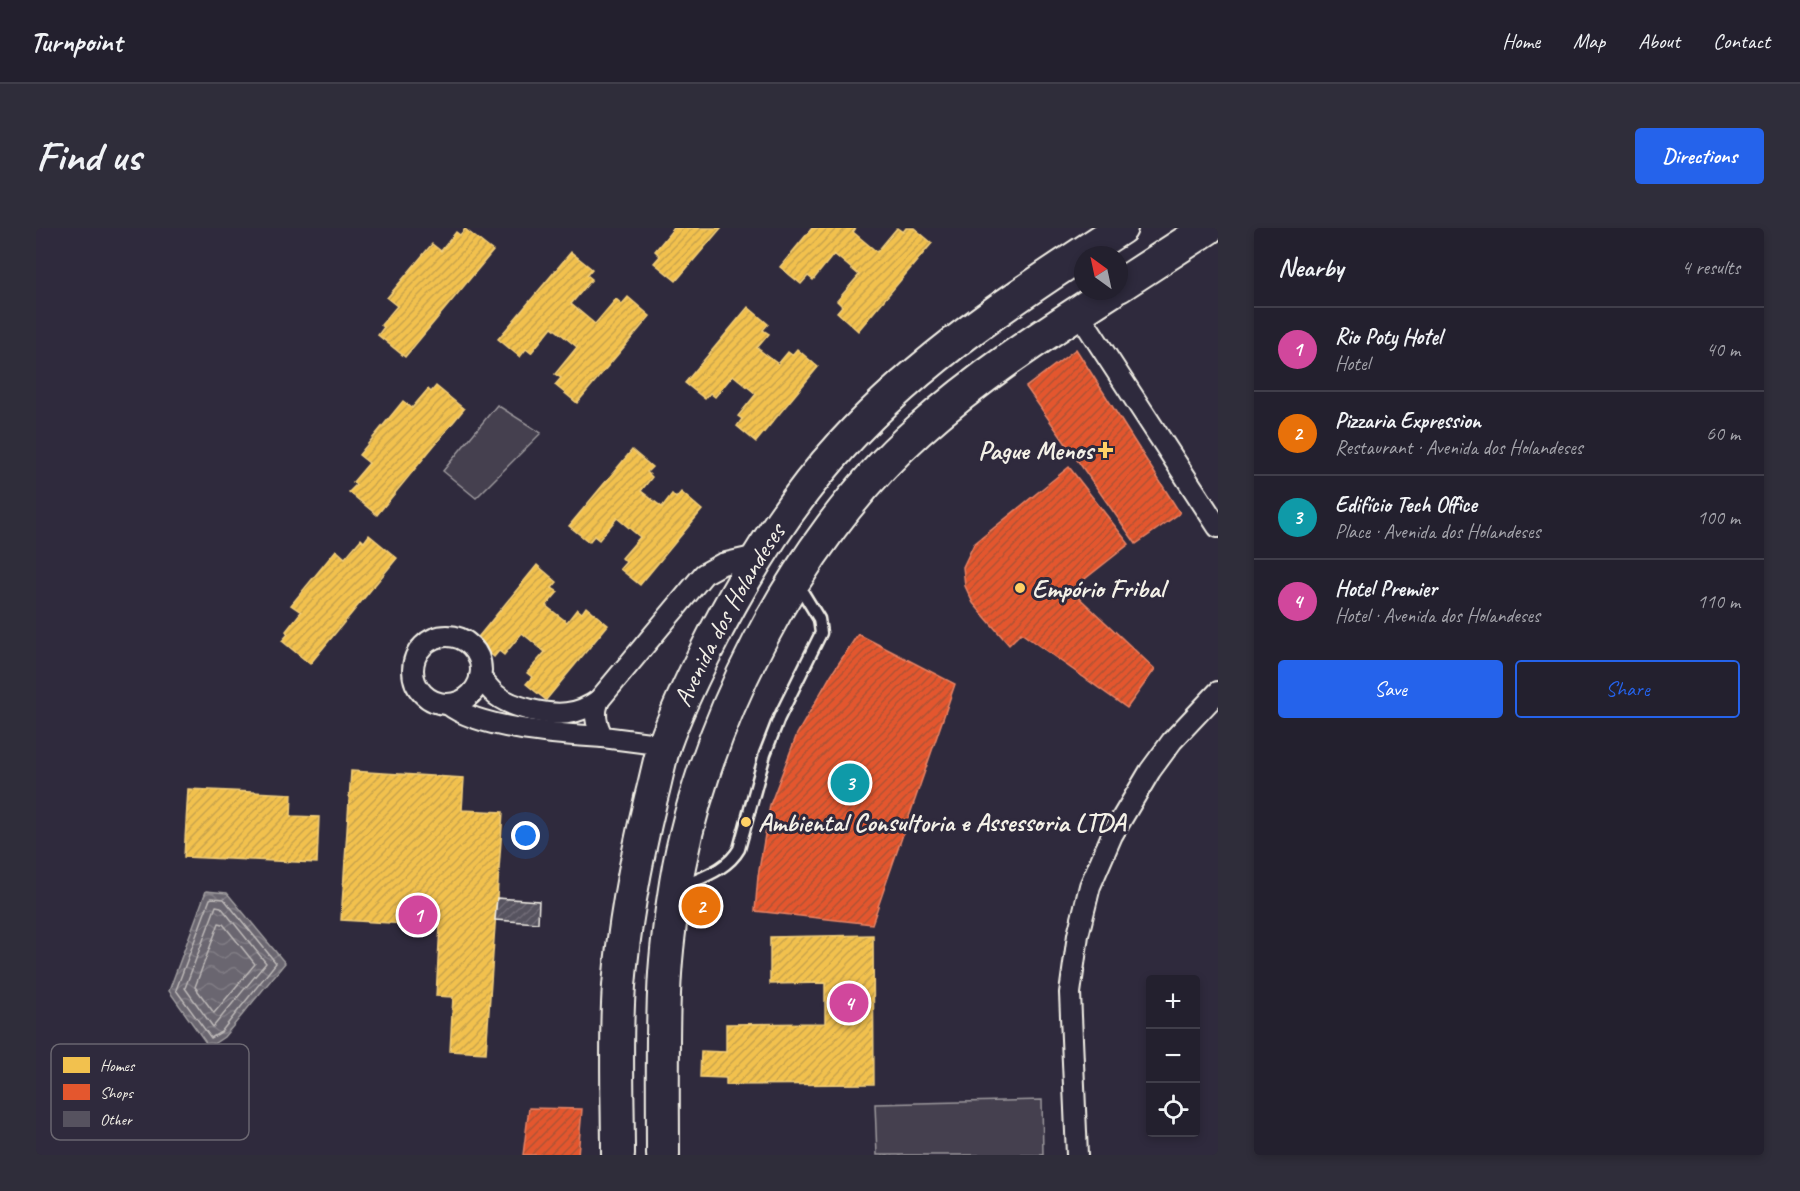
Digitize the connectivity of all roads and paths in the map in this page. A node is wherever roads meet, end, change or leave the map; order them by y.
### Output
1 (1121, 228) edge
2 (1208, 228) edge
3 (1128, 280) edge
4 (1097, 300) edge
5 (1078, 312) junction
6 (1218, 527) edge
7 (757, 556) junction
8 (795, 580) junction
9 (480, 677) junction
10 (1218, 692) edge
11 (599, 699) junction
12 (448, 705) junction
13 (603, 737) junction
14 (665, 744) junction
15 (675, 889) junction
16 (618, 1155) edge
17 (663, 1155) edge
18 (1077, 1155) edge

1 - 7 main road, Avenida dos Holandeses
2 - 3 main road
4 - 5 main road, Avenida dos Holandeses
5 - 6 street
5 - 8 main road, Avenida dos Holandeses
7 - 11 street
7 - 14 main road, Avenida dos Holandeses
8 - 15 main road, Avenida dos Holandeses
8 - 15 lane
9 - 11 street
9 - 12 street
9 - 12 street
10 - 18 street
11 - 13 street
12 - 13 street
13 - 14 street
14 - 16 main road, Avenida dos Holandeses
15 - 17 main road, Avenida dos Holandeses

